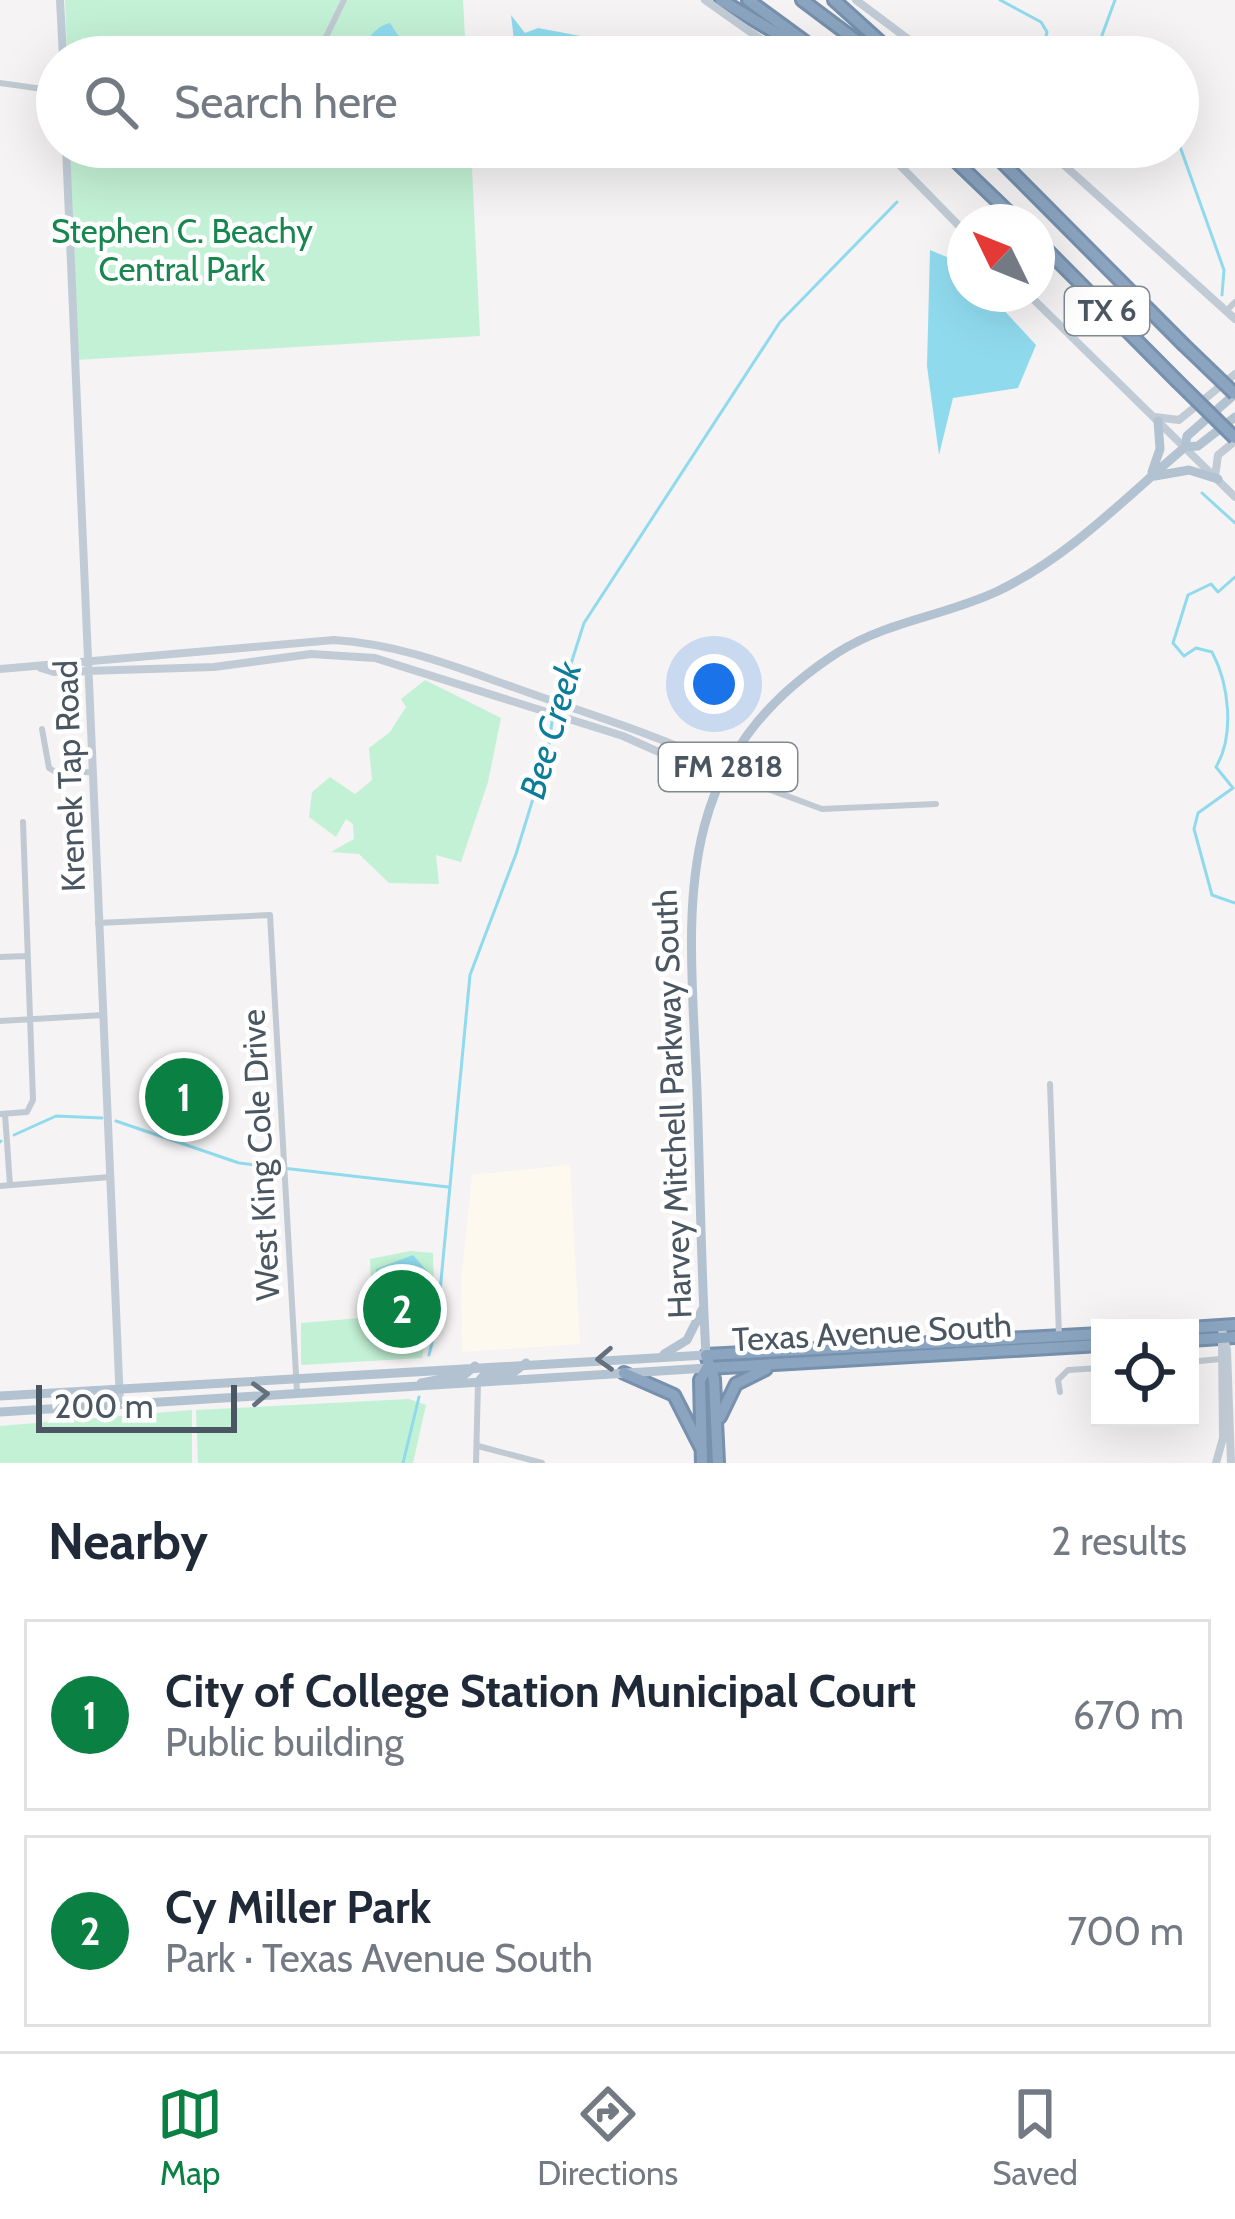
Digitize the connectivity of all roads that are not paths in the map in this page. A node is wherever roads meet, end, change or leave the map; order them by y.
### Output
1 (60, 0) edge
2 (344, 0) edge
3 (705, 0) edge
4 (721, 0) edge
5 (748, 0) edge
6 (802, 0) edge
7 (834, 0) edge
8 (856, 0) edge
9 (62, 36) edge
10 (326, 36) edge
11 (756, 36) edge
12 (781, 36) edge
13 (797, 36) edge
14 (850, 36) edge
15 (874, 36) edge
16 (904, 36) edge
17 (0, 83) edge
18 (36, 89) edge
19 (68, 168) edge
20 (903, 168) edge
21 (963, 168) edge
22 (1008, 168) edge
23 (1067, 168) edge
24 (1000, 204) edge
25 (947, 214) edge
26 (1055, 258) edge
27 (1235, 302) edge
28 (1226, 311) junction
29 (1046, 312) edge
30 (1235, 319) edge
31 (1235, 374) edge
32 (1235, 394) edge
33 (1235, 417) edge
34 (1155, 419) junction
35 (1235, 439) edge
36 (1185, 448) junction
37 (1150, 477) junction
38 (1216, 478) junction
39 (1235, 496) edge
40 (88, 658) junction
41 (38, 667) junction
42 (0, 669) edge
43 (89, 671) junction
44 (42, 729) dead end
45 (93, 772) junction
46 (724, 773) junction
47 (936, 804) dead end
48 (23, 822) dead end
49 (98, 922) junction
50 (27, 956) junction
51 (0, 957) edge
52 (104, 1015) junction
53 (29, 1019) junction
54 (0, 1022) edge
55 (1050, 1084) dead end
56 (2, 1114) edge
57 (110, 1178) junction
58 (5, 1185) edge
59 (705, 1305) junction
60 (1228, 1332) edge
61 (1091, 1334) edge
62 (1059, 1336) junction
63 (1091, 1347) edge
64 (655, 1357) junction
65 (1228, 1358) edge
66 (707, 1361) junction
67 (526, 1363) junction
68 (782, 1364) junction
69 (475, 1366) junction
70 (1091, 1369) edge
71 (624, 1373) junction
72 (296, 1376) junction
73 (478, 1382) junction
74 (417, 1386) junction
75 (119, 1387) junction
76 (1060, 1391) dead end
77 (297, 1392) junction
78 (0, 1396) edge
79 (120, 1403) junction
80 (0, 1412) edge
81 (717, 1432) junction
82 (478, 1446) junction
83 (702, 1457) edge
84 (476, 1463) edge
85 (542, 1463) edge
86 (718, 1463) edge
87 (1216, 1463) edge
88 (1231, 1463) edge

1 - 9 street
2 - 10 street
3 - 11 street
4 - 12 highway
5 - 13 highway
6 - 14 highway
7 - 15 highway
8 - 16 street
17 - 18 street
19 - 40 street, Krenek Tap Road
20 - 25 street
21 - 24 highway
22 - 32 highway, TX 6, bridge
23 - 28 street
26 - 35 highway, TX 6, bridge
27 - 28 street
28 - 30 street
29 - 34 street
31 - 34 street
32 - 36 main road, Harvey Mitchell Parkway South / FM 2818
33 - 36 main road, Harvey Mitchell Parkway South / FM 2818
34 - 36 street
34 - 37 main road
35 - 38 street
36 - 37 main road, Harvey Mitchell Parkway South / FM 2818
36 - 38 street
37 - 38 main road
37 - 46 main road, Harvey Mitchell Parkway South / FM 2818
38 - 39 street
40 - 41 street
40 - 43 street, Krenek Tap Road
40 - 46 street
41 - 42 street
41 - 43 street
43 - 45 street, Krenek Tap Road
43 - 46 street
44 - 45 street
45 - 49 street, Krenek Tap Road
46 - 47 street
46 - 59 main road, Harvey Mitchell Parkway South / FM 2818
48 - 50 street
49 - 52 street, Krenek Tap Road
49 - 72 street, West King Cole Drive
50 - 51 street
50 - 53 street
52 - 53 street
52 - 57 street, Krenek Tap Road
53 - 54 street
53 - 56 street
55 - 62 street
56 - 58 street
57 - 58 street
57 - 75 street, Krenek Tap Road
59 - 64 main road
59 - 66 main road, Harvey Mitchell Parkway South / FM 2818
60 - 65 street
61 - 62 highway, Texas Avenue South
62 - 66 highway, Texas Avenue South
63 - 68 highway, Texas Avenue South
64 - 66 main road, Texas Avenue South
64 -> 67 main road, Texas Avenue South
65 - 87 street
65 - 88 street
66 - 68 highway, Texas Avenue South
66 - 71 main road, Texas Avenue South
66 - 81 highway, Harvey Mitchell Parkway South / FM 2818
66 - 83 highway, Harvey Mitchell Parkway South / FM 2818
67 - 69 main road, Texas Avenue South
67 - 73 main road
68 - 81 highway
69 - 72 main road, Texas Avenue South
69 - 74 main road
70 - 76 street
71 - 73 main road, Texas Avenue South
71 - 83 highway
72 - 75 main road, Texas Avenue South
72 - 77 street, West King Cole Drive
73 - 74 main road, Texas Avenue South
73 - 82 street
74 - 77 main road, Texas Avenue South
75 - 78 main road, Texas Avenue South
75 - 79 street, Krenek Tap Road
79 -> 77 main road, Texas Avenue South
79 - 80 main road, Texas Avenue South
81 - 86 highway, Harvey Mitchell Parkway South / FM 2818
82 - 84 street
82 - 85 street

